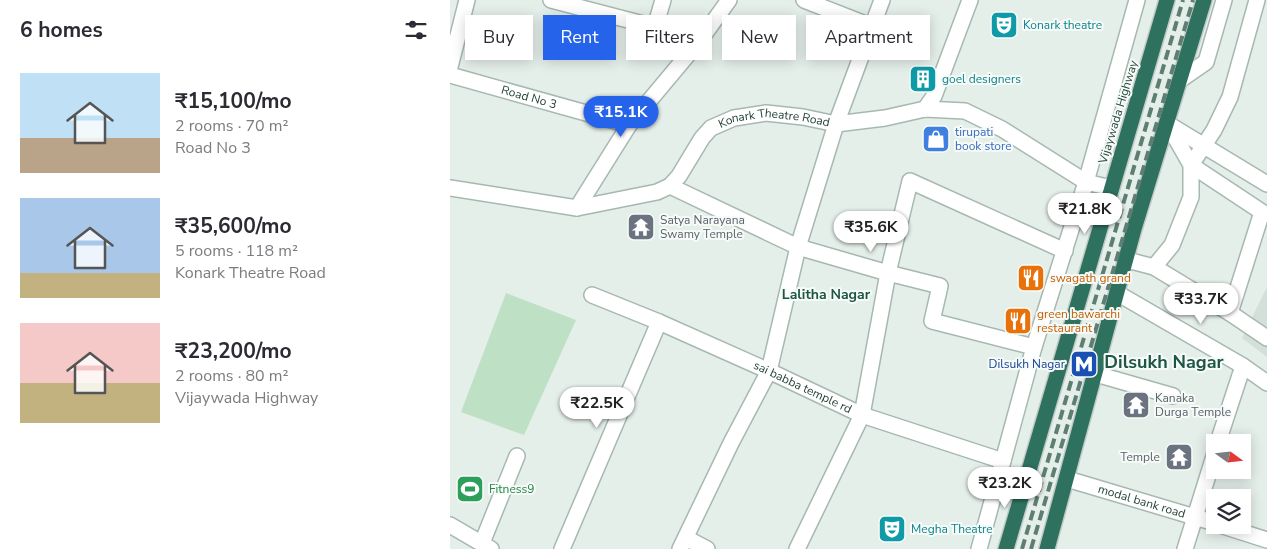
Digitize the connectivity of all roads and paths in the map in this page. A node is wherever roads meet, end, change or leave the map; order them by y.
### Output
1 (467, 0) edge
2 (551, 0) edge
3 (663, 0) edge
4 (729, 0) edge
5 (804, 0) edge
6 (882, 0) edge
7 (970, 0) edge
8 (1137, 0) edge
9 (1167, 0) edge
10 (1204, 0) edge
11 (1224, 0) edge
12 (1257, 0) edge
13 (659, 15) edge
14 (842, 15) edge
15 (877, 15) edge
16 (626, 19) edge
17 (712, 24) edge
18 (683, 60) edge
19 (860, 60) edge
20 (450, 67) edge
21 (450, 75) edge
22 (1180, 80) junction
23 (925, 110) junction
24 (1167, 123) junction
25 (836, 124) junction
26 (629, 125) junction
27 (1204, 146) junction
28 (1191, 166) junction
29 (1086, 182) junction
30 (1267, 184) edge
31 (670, 186) junction
32 (450, 188) edge
33 (1111, 188) junction
34 (577, 208) junction
35 (798, 247) junction
36 (1065, 251) junction
37 (1127, 260) junction
38 (1154, 267) junction
39 (888, 273) junction
40 (1118, 293) junction
41 (592, 295) dead end
42 (1230, 313) junction
43 (659, 322) junction
44 (1267, 338) edge
45 (1034, 347) junction
46 (1243, 366) junction
47 (769, 371) junction
48 (1096, 374) junction
49 (1267, 383) edge
50 (1173, 396) dead end
51 (862, 415) junction
52 (1221, 434) edge
53 (517, 456) dead end
54 (1003, 461) junction
55 (1067, 479) junction
56 (1206, 479) edge
57 (1194, 517) junction
58 (1206, 521) edge
59 (450, 525) edge
60 (1248, 534) edge
61 (1267, 540) edge
62 (683, 543) edge
63 (487, 546) edge
64 (562, 549) edge
65 (707, 549) edge
66 (797, 549) edge
67 (979, 549) edge
68 (1006, 549) edge
69 (1047, 549) edge
70 (1185, 549) edge

1 - 20 street
2 - 16 street
3 - 13 street
4 - 17 street
5 - 14 street
6 - 15 street
7 - 23 street
8 - 29 street
9 - 33 highway, Vijaywada Highway
10 - 22 highway
11 - 22 street
12 - 27 street
18 - 26 street
19 - 25 street
21 - 26 street, Road No 3
22 - 24 highway
23 - 25 street, Konark Theatre Road
23 - 29 street, Konark Theatre Road
24 - 27 street
24 - 28 street
24 - 37 highway
25 - 31 street, Konark Theatre Road
25 - 35 street
26 - 34 street
27 - 28 street
27 - 30 street
28 - 38 street
28 - 42 street
29 - 33 street, Konark Theatre Road
29 - 36 street
31 - 34 street
31 - 35 street
32 - 34 street
33 - 68 highway, Vijaywada Highway
35 - 39 street
35 - 47 street
36 - 39 street
36 - 45 street
37 - 38 street
37 - 40 highway
38 - 42 street
39 - 45 street
39 - 51 street
40 - 46 street
40 - 48 highway
41 - 43 street, sai babba temple rd
42 - 44 street
43 - 47 street, sai babba temple rd
43 - 64 street
45 - 54 street
46 - 49 street
46 - 52 street
47 - 51 street, sai babba temple rd
47 - 62 street
48 - 50 street
48 - 55 highway
51 - 54 street, sai babba temple rd
51 - 66 street
53 - 63 street
54 - 67 street
55 - 57 street, modal bank road
55 - 69 highway
56 - 57 street
57 - 58 street, modal bank road
57 - 70 street
59 - 63 street
60 - 61 street
62 - 65 street

